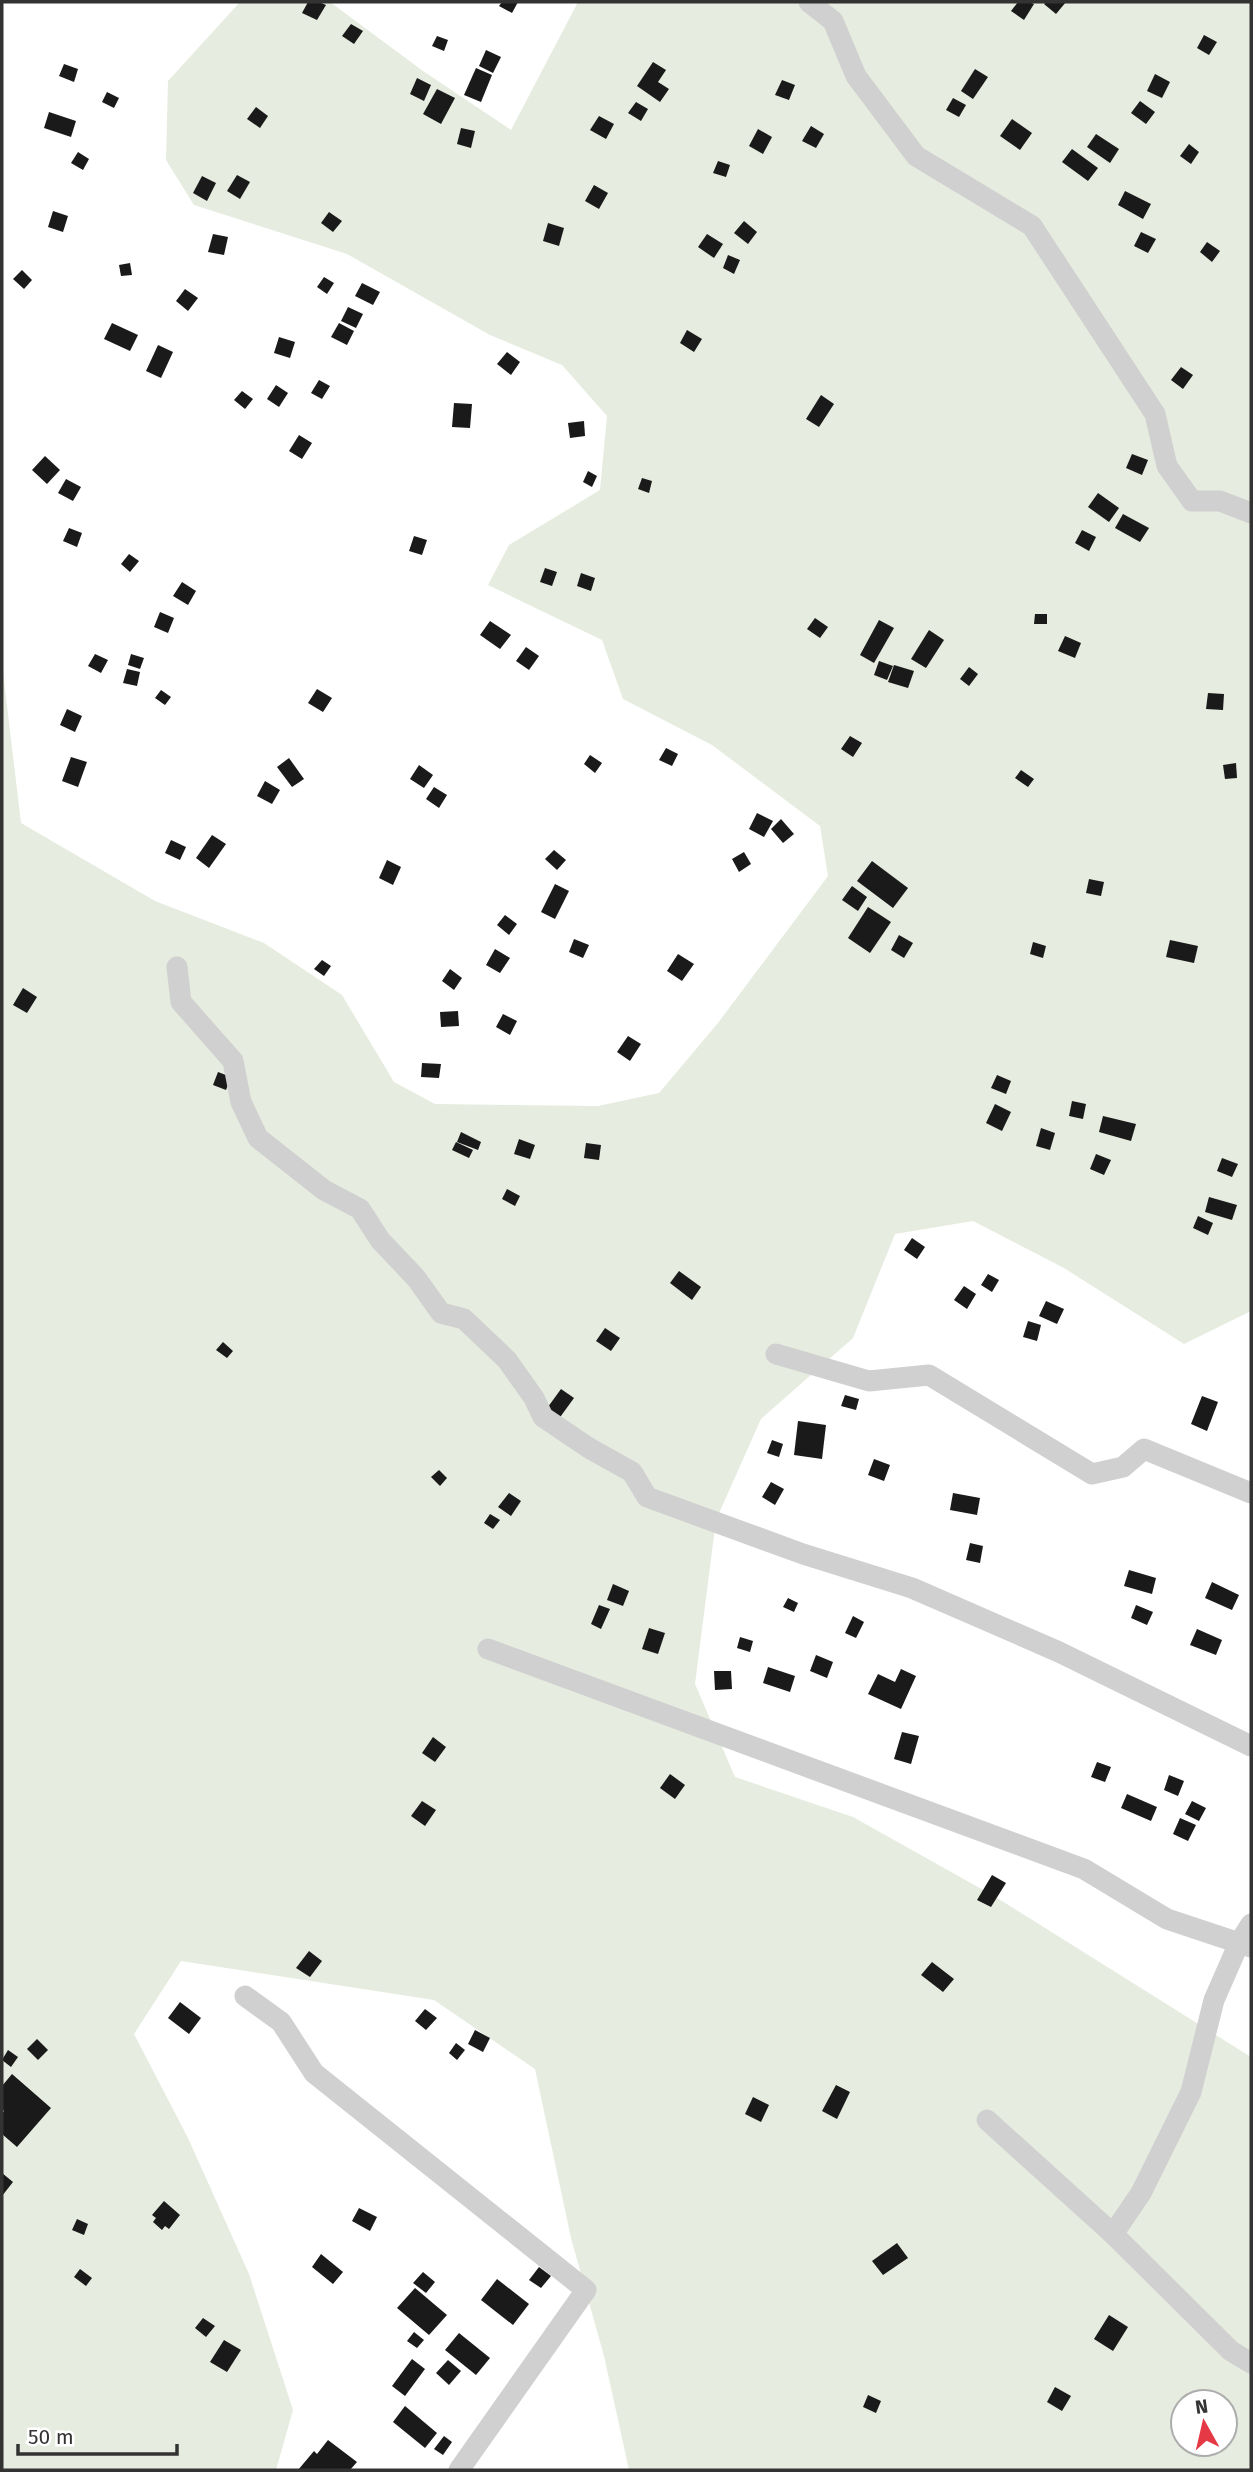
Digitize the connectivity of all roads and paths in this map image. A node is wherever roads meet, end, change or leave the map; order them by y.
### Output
1 (808, 2) edge
2 (1251, 513) edge
3 (177, 967) dead end
4 (776, 1354) dead end
5 (1251, 1493) edge
6 (488, 1649) dead end
7 (1251, 1746) edge
8 (1251, 1924) edge
9 (1245, 1945) edge
10 (245, 1996) dead end
11 (987, 2120) dead end
12 (1113, 2234) junction
13 (1251, 2363) edge
14 (459, 2470) edge

1 - 2 street
3 - 7 street
4 - 5 street
6 - 9 street
8 - 9 street
9 - 12 street
10 - 14 street
11 - 12 street
12 - 13 street

